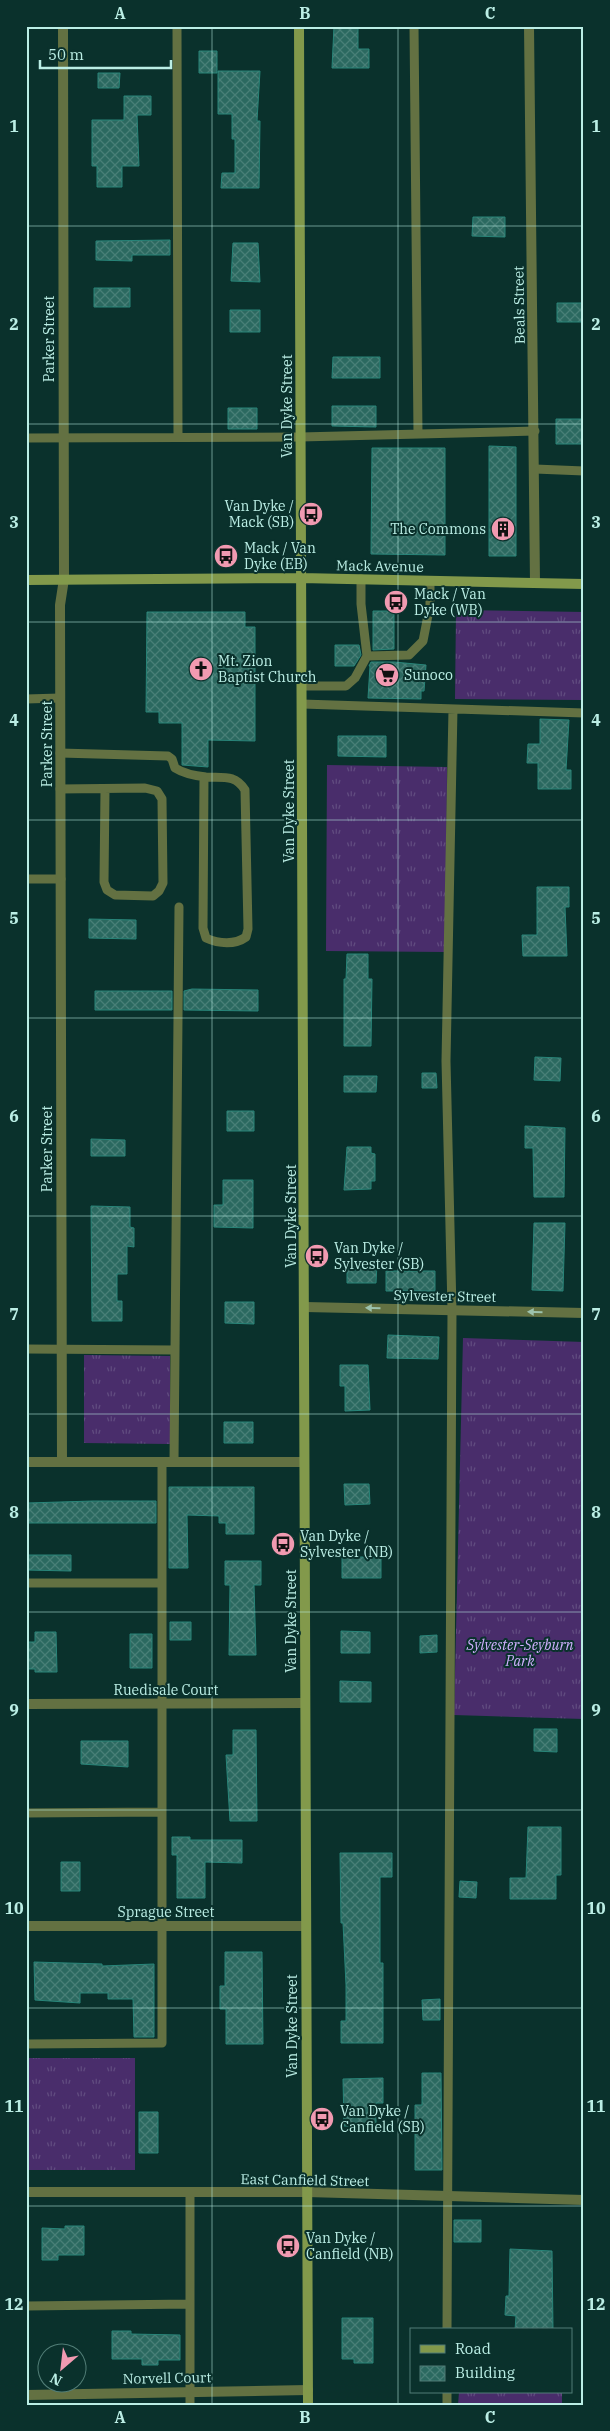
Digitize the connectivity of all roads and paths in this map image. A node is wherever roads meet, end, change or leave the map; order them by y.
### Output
1 (63, 26) edge
2 (177, 26) edge
3 (299, 26) edge
4 (414, 26) edge
5 (529, 26) edge
6 (534, 431) junction
7 (418, 434) junction
8 (178, 437) junction
9 (300, 437) junction
10 (26, 438) edge
11 (63, 438) junction
12 (535, 469) junction
13 (584, 471) edge
14 (301, 578) junction
15 (64, 579) junction
16 (26, 580) edge
17 (361, 580) junction
18 (430, 581) junction
19 (536, 583) junction
20 (584, 584) edge
21 (367, 656) junction
22 (302, 686) junction
23 (60, 698) junction
24 (26, 699) edge
25 (302, 704) junction
26 (453, 709) junction
27 (584, 712) edge
28 (60, 753) junction
29 (204, 777) junction
30 (60, 789) junction
31 (105, 789) junction
32 (26, 879) edge
33 (61, 879) junction
34 (178, 907) dead end
35 (305, 1307) junction
36 (452, 1310) junction
37 (584, 1313) edge
38 (26, 1349) edge
39 (62, 1349) junction
40 (175, 1350) junction
41 (26, 1462) edge
42 (62, 1462) junction
43 (162, 1462) junction
44 (174, 1462) junction
45 (304, 1462) junction
46 (26, 1583) edge
47 (161, 1583) junction
48 (161, 1703) junction
49 (305, 1703) junction
50 (26, 1704) edge
51 (161, 1812) junction
52 (26, 1813) edge
53 (26, 1926) edge
54 (162, 1926) junction
55 (306, 1926) junction
56 (26, 2044) edge
57 (26, 2192) edge
58 (190, 2192) junction
59 (307, 2192) junction
60 (449, 2196) junction
61 (584, 2200) edge
62 (190, 2304) junction
63 (26, 2306) edge
64 (448, 2328) edge
65 (190, 2390) junction
66 (308, 2390) junction
67 (26, 2394) edge
68 (190, 2405) edge
69 (308, 2405) edge

1 - 11 street, Parker Street
2 - 8 lane
3 - 9 main road, Van Dyke Street
4 - 7 lane
5 - 6 street, Beals Street
6 - 7 lane
6 - 12 street, Beals Street
7 - 9 lane
8 - 9 lane
8 - 11 lane
9 - 14 main road, Van Dyke Street
10 - 11 lane
11 - 15 street, Parker Street
12 - 13 lane
12 - 19 street, Beals Street
14 - 15 main road, Mack Avenue
14 - 17 main road, Mack Avenue
14 - 22 main road, Van Dyke Street
15 - 16 main road, Mack Avenue
15 - 23 street, Parker Street
17 - 18 main road, Mack Avenue
17 - 21 lane
18 - 19 main road, Mack Avenue
18 - 21 lane
19 - 20 main road, Mack Avenue
21 - 22 lane
22 - 25 main road, Van Dyke Street
23 - 24 lane
23 - 28 street, Parker Street
25 - 26 lane
25 - 35 main road, Van Dyke Street
26 - 27 lane
26 - 36 lane
28 - 29 lane
28 - 30 street, Parker Street
29 - 29 lane
30 - 31 lane
30 - 33 street, Parker Street
31 - 31 lane
32 - 33 lane
33 - 39 street, Parker Street
34 - 40 lane
36 -> 35 street, Sylvester Street
35 - 45 main road, Van Dyke Street
37 -> 36 street, Sylvester Street
36 - 60 lane
38 - 39 lane
39 - 40 lane
39 - 42 street, Parker Street
40 - 44 lane
41 - 42 street
42 - 43 street
43 - 44 street
43 - 47 lane
44 - 45 street
45 - 49 main road, Van Dyke Street
46 - 47 lane
47 - 48 lane
48 - 49 street, Ruedisale Court
48 - 50 street, Ruedisale Court
48 - 51 lane
49 - 55 main road, Van Dyke Street
51 - 52 lane
51 - 54 lane
53 - 54 street, Sprague Street
54 - 55 street, Sprague Street
54 - 56 lane
55 - 59 main road, Van Dyke Street
57 - 58 street, East Canfield Street
58 - 59 street, East Canfield Street
58 - 62 lane
59 - 60 street, East Canfield Street
59 - 66 main road, Van Dyke Street
60 - 61 street, East Canfield Street
60 - 64 lane
62 - 63 lane
62 - 65 lane
65 - 66 street, Norvell Court
65 - 67 street, Norvell Court
65 - 68 lane
66 - 69 main road, Van Dyke Street

